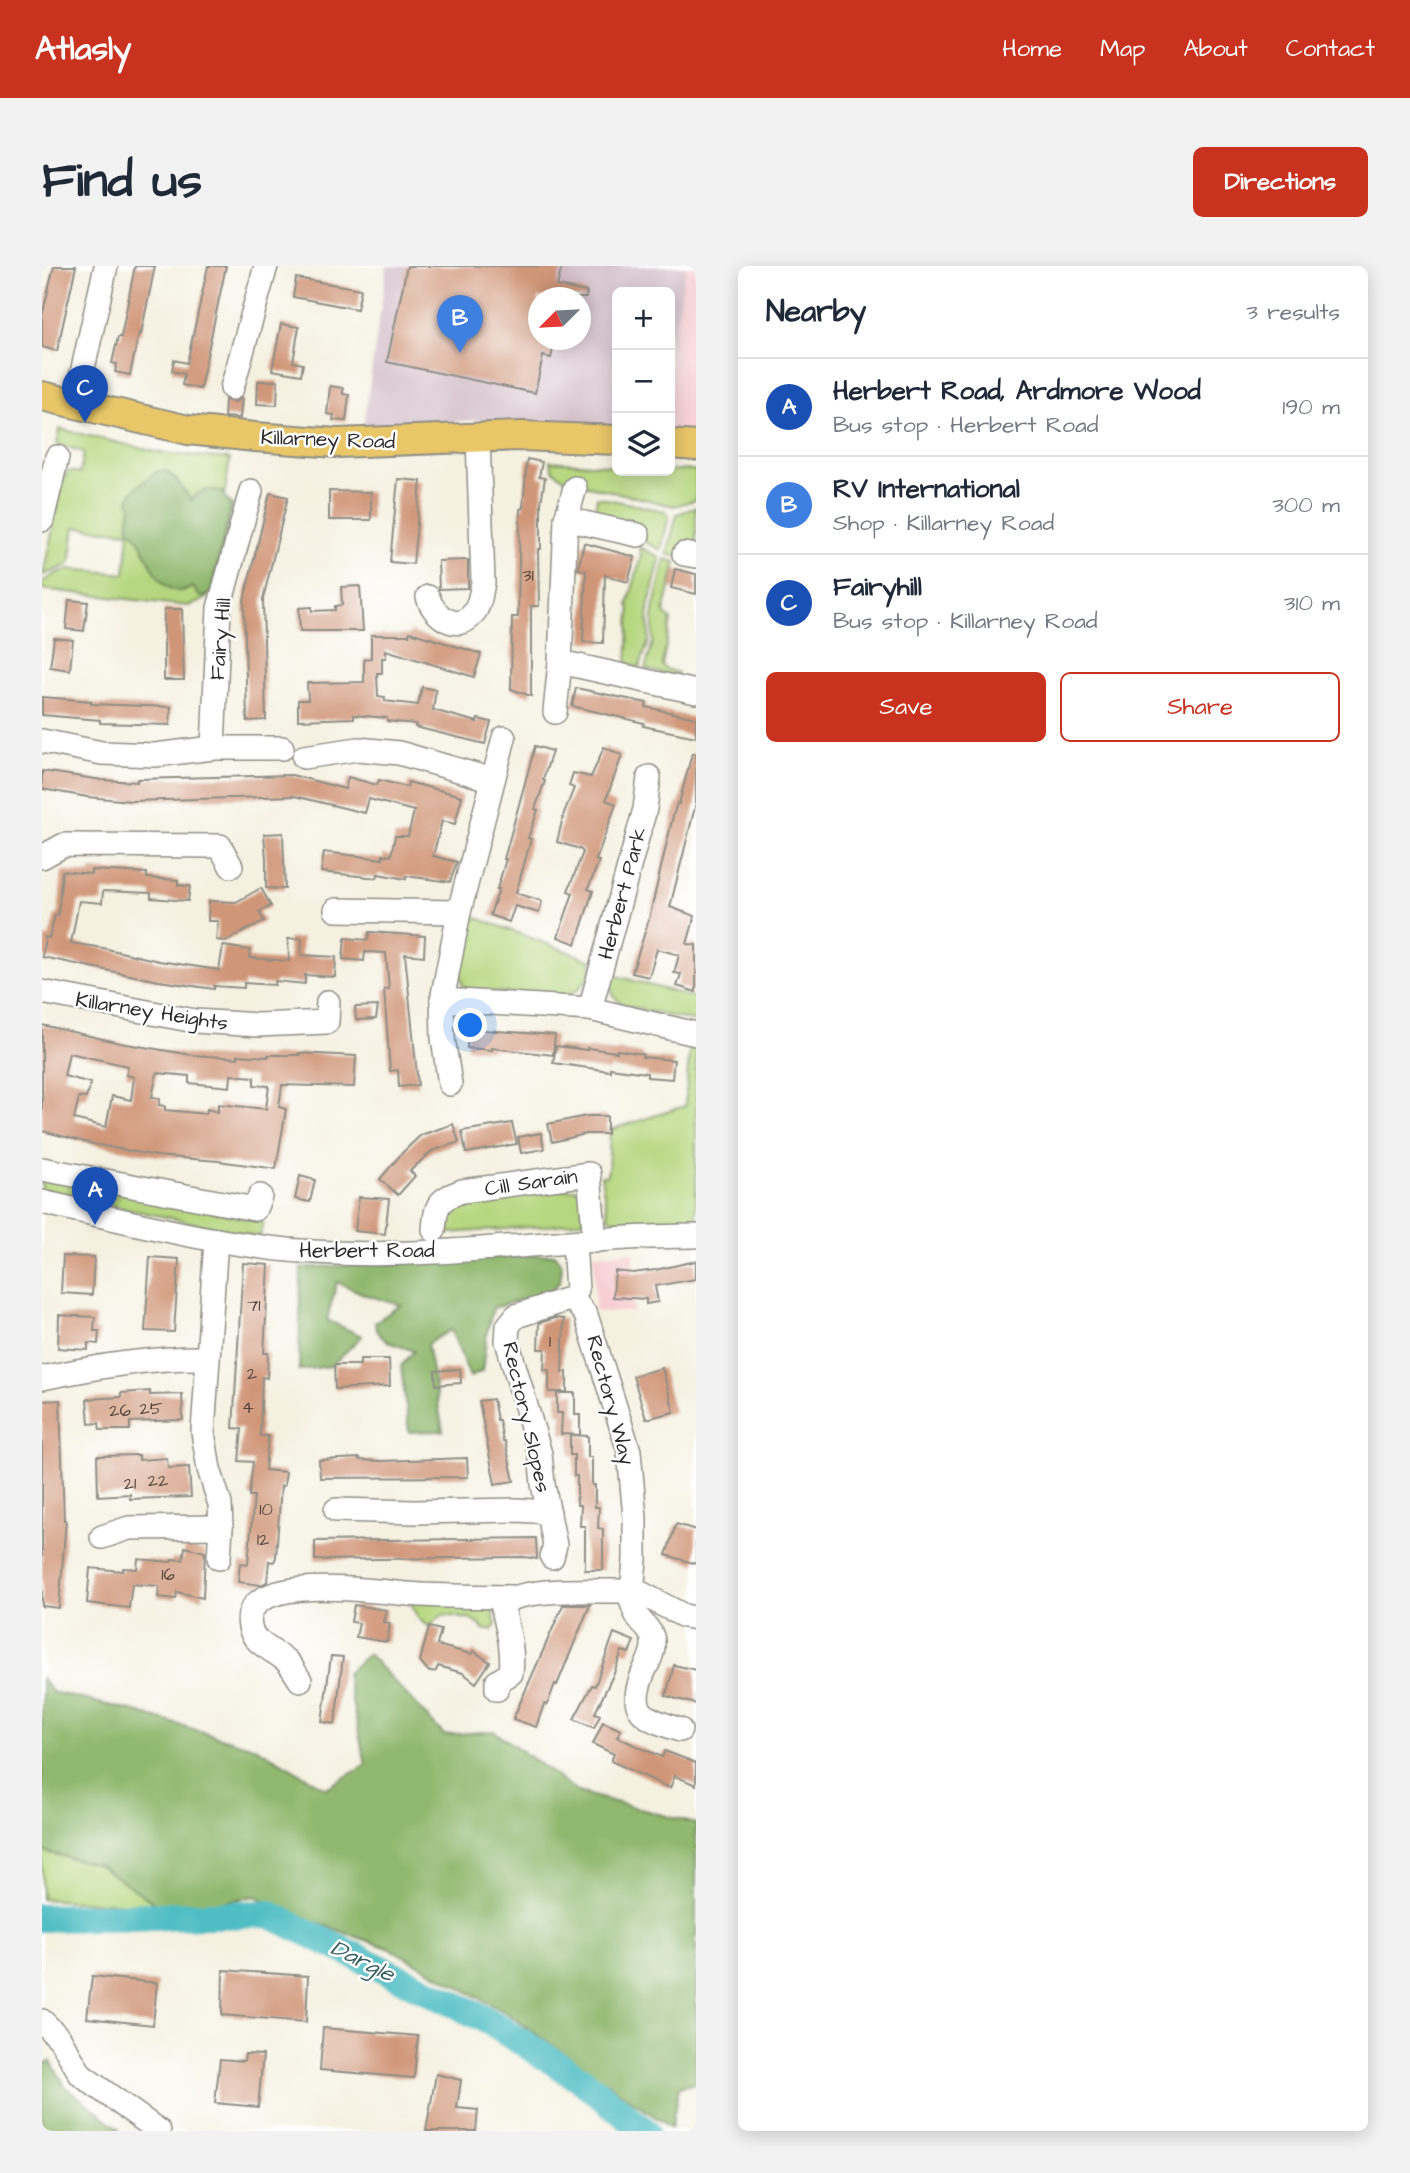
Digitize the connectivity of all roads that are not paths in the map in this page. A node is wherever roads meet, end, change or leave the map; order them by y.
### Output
1 (106, 266) edge
2 (266, 266) edge
3 (232, 388) dead end
4 (42, 396) edge
5 (75, 404) junction
6 (478, 438) junction
7 (612, 440) edge
8 (675, 444) edge
9 (696, 446) edge
10 (57, 457) dead end
11 (575, 488) dead end
12 (251, 491) dead end
13 (566, 519) junction
14 (42, 520) edge
15 (638, 535) dead end
16 (428, 597) dead end
17 (560, 662) junction
18 (696, 692) edge
19 (555, 712) dead end
20 (504, 738) dead end
21 (42, 741) edge
22 (214, 748) junction
23 (282, 748) dead end
24 (304, 757) dead end
25 (649, 777) dead end
26 (493, 780) junction
27 (42, 857) edge
28 (232, 866) dead end
29 (336, 909) dead end
30 (459, 912) junction
31 (42, 992) edge
32 (442, 1000) junction
33 (328, 1002) dead end
34 (590, 1009) junction
35 (696, 1034) edge
36 (450, 1084) dead end
37 (42, 1169) edge
38 (260, 1196) dead end
39 (42, 1202) edge
40 (434, 1230) dead end
41 (696, 1236) edge
42 (216, 1240) junction
43 (584, 1241) junction
44 (572, 1298) junction
45 (207, 1358) junction
46 (42, 1378) edge
47 (336, 1510) dead end
48 (549, 1512) junction
49 (221, 1527) junction
50 (102, 1537) dead end
51 (552, 1557) dead end
52 (219, 1558) dead end
53 (630, 1590) junction
54 (510, 1597) junction
55 (696, 1618) edge
56 (300, 1680) dead end
57 (497, 1689) dead end
58 (680, 1730) dead end
59 (42, 2021) edge
60 (159, 2131) edge

1 - 5 street
2 - 3 street
4 - 5 main road, Killarney Road
5 - 6 main road, Killarney Road
6 - 7 main road, Killarney Road
6 - 16 street
8 - 9 main road
10 - 14 street
11 - 13 street
12 - 22 street, Fairy Hill
13 - 15 street
13 - 17 street
17 - 18 street
17 - 19 street
20 - 26 street
21 - 22 street
22 - 23 street
24 - 26 street
25 - 34 street, Herbert Park
26 - 30 street
27 - 28 street
29 - 30 street
30 - 32 street
31 - 33 street, Killarney Heights
32 - 34 street
32 - 36 street
34 - 35 street
37 - 38 street
39 - 42 street, Herbert Road
40 - 43 street, Cill Sarain
41 - 43 street, Herbert Road
42 - 43 street, Herbert Road
42 - 45 street
43 - 44 street
44 - 48 street, Rectory Slopes
44 - 53 street, Rectory Way
45 - 46 street
45 - 49 street
47 - 48 street, Rectory Slopes
48 - 51 street, Rectory Slopes
49 - 50 street
49 - 52 street
53 - 54 street
53 - 55 street
53 - 58 street, Rectory Way
54 - 56 street
54 - 57 street
59 - 60 street

